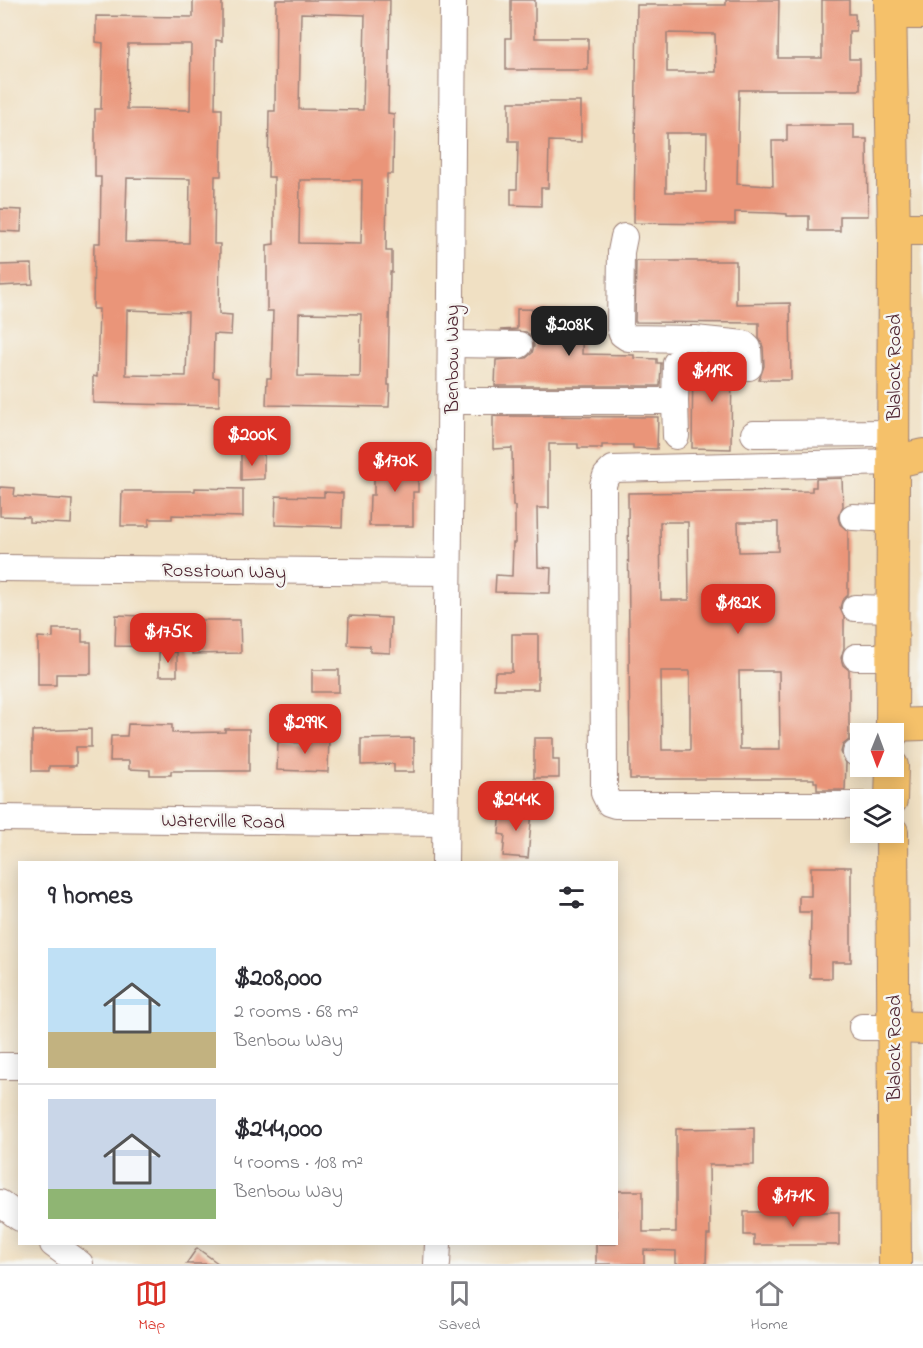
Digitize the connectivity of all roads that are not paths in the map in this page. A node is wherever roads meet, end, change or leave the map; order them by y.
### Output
1 (453, 0) edge
2 (890, 7) edge
3 (923, 13) edge
4 (908, 229) edge
5 (624, 237) dead end
6 (451, 344) junction
7 (519, 345) dead end
8 (676, 363) dead end
9 (749, 367) dead end
10 (451, 400) junction
11 (675, 401) junction
12 (754, 434) dead end
13 (676, 436) dead end
14 (903, 450) edge
15 (853, 517) dead end
16 (893, 519) junction
17 (0, 568) edge
18 (448, 572) junction
19 (855, 608) dead end
20 (892, 609) junction
21 (856, 657) dead end
22 (892, 657) junction
23 (892, 723) edge
24 (923, 724) edge
25 (904, 727) edge
26 (850, 805) edge
27 (0, 818) edge
28 (445, 823) junction
29 (892, 843) edge
30 (445, 861) edge
31 (862, 1027) dead end
32 (908, 1028) edge
33 (0, 1066) edge
34 (18, 1066) edge
35 (0, 1203) edge
36 (18, 1216) edge
37 (54, 1245) edge
38 (438, 1245) edge
39 (80, 1264) edge
40 (437, 1264) edge
41 (895, 1264) edge

1 - 6 street, Benbow Way
2 - 3 main road
2 - 4 main road, Blalock Road
4 - 14 main road, Blalock Road
5 - 9 street
6 - 7 street
6 - 10 street, Benbow Way
8 - 11 street
10 - 11 street
10 - 18 street, Benbow Way
11 - 13 street
12 - 14 street
14 - 16 main road, Blalock Road
14 - 26 street
15 - 16 street
16 - 20 main road, Blalock Road
17 - 18 street, Rosstown Way
18 - 28 street, Benbow Way
19 - 20 street
20 - 22 main road, Blalock Road
21 - 22 street
22 - 23 main road, Blalock Road
24 - 25 main road
27 - 28 street, Waterville Road
28 - 30 street, Benbow Way
29 - 32 main road, Blalock Road
31 - 32 street
32 - 41 main road, Blalock Road
33 - 34 street
35 - 36 street
37 - 39 street
38 - 40 street

